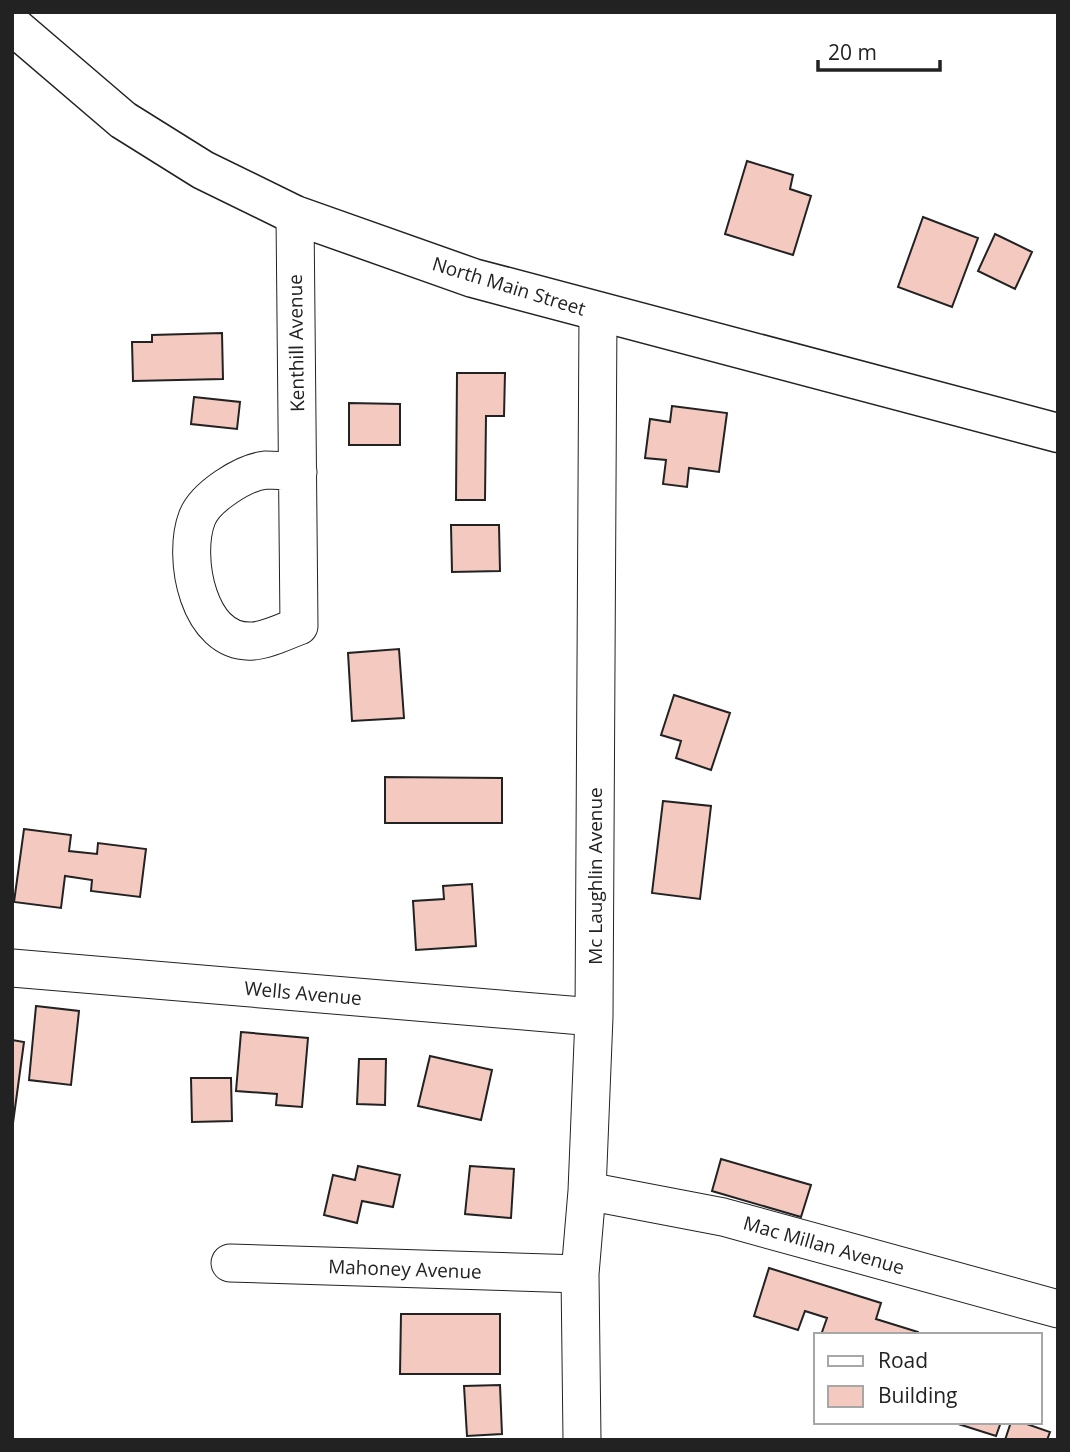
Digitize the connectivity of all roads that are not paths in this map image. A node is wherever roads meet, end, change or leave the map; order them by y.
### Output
1 (12, 25) edge
2 (295, 215) junction
3 (597, 312) junction
4 (1058, 433) edge
5 (298, 472) junction
6 (12, 968) edge
7 (594, 1017) junction
8 (587, 1191) junction
9 (230, 1263) dead end
10 (580, 1274) junction
11 (1058, 1309) edge
12 (582, 1440) edge

1 - 2 street, North Main Street
2 - 3 street, North Main Street
2 - 5 street, Kenthill Avenue
3 - 4 street, North Main Street
3 - 7 street, Mc Laughlin Avenue
5 - 5 street, Kenthill Avenue
6 - 7 street, Wells Avenue
7 - 8 street, Mc Laughlin Avenue
8 - 10 street, Mc Laughlin Avenue
8 - 11 street, Mac Millan Avenue
9 - 10 street, Mahoney Avenue
10 - 12 street, Mc Laughlin Avenue

